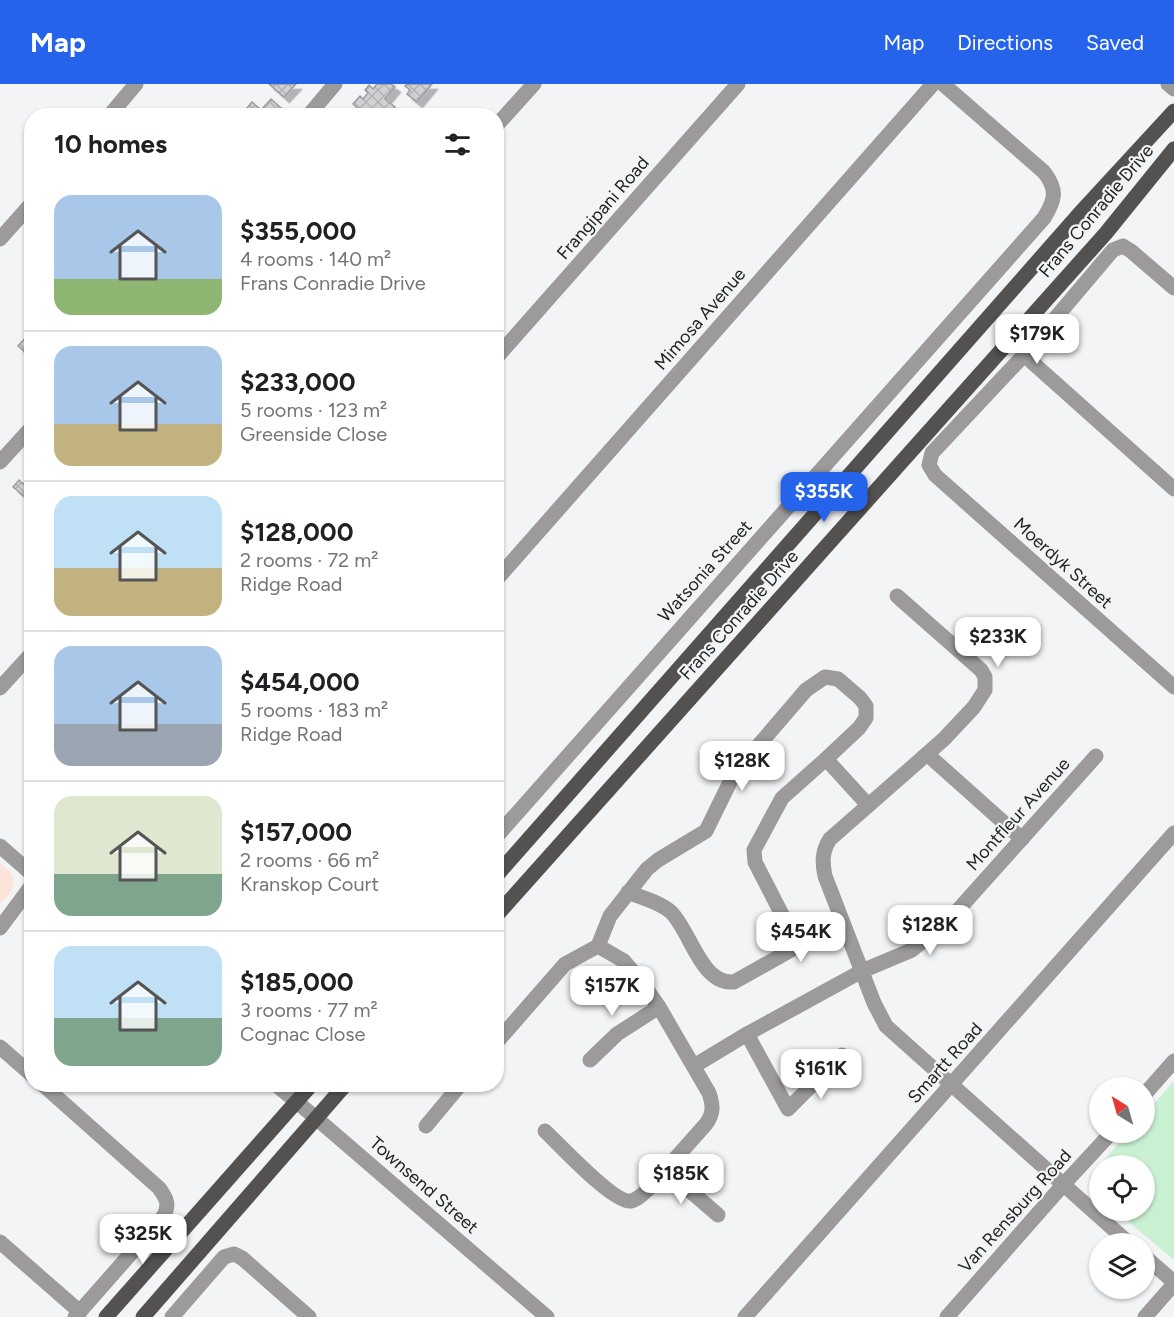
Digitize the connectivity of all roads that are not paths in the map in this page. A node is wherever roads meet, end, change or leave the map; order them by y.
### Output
1 (136, 84) edge
2 (335, 84) edge
3 (534, 84) edge
4 (738, 84) edge
5 (933, 84) edge
6 (943, 84) edge
7 (1168, 84) edge
8 (1174, 89) edge
9 (116, 108) edge
10 (315, 108) edge
11 (1174, 111) edge
12 (504, 117) edge
13 (1174, 149) edge
14 (24, 212) edge
15 (0, 239) edge
16 (1174, 288) edge
17 (504, 349) edge
18 (1024, 355) junction
19 (24, 436) edge
20 (0, 462) edge
21 (1174, 489) edge
22 (504, 571) edge
23 (897, 596) dead end
24 (24, 662) edge
25 (1174, 687) edge
26 (0, 688) edge
27 (927, 754) junction
28 (1096, 756) dead end
29 (826, 759) junction
30 (868, 805) junction
31 (504, 828) edge
32 (1174, 833) edge
33 (1022, 838) junction
34 (0, 846) edge
35 (24, 867) edge
36 (504, 867) edge
37 (628, 892) junction
38 (24, 896) edge
39 (504, 907) edge
40 (0, 928) edge
41 (598, 946) junction
42 (862, 971) junction
43 (659, 1007) junction
44 (504, 1034) edge
45 (747, 1034) junction
46 (0, 1047) edge
47 (842, 1055) dead end
48 (590, 1060) dead end
49 (1174, 1061) edge
50 (694, 1066) junction
51 (24, 1068) edge
52 (1155, 1083) edge
53 (951, 1086) junction
54 (51, 1092) edge
55 (284, 1092) edge
56 (305, 1092) edge
57 (339, 1092) edge
58 (454, 1092) edge
59 (296, 1103) junction
60 (316, 1118) junction
61 (426, 1126) dead end
62 (545, 1131) dead end
63 (1102, 1143) edge
64 (666, 1170) junction
65 (1063, 1185) junction
66 (718, 1215) dead end
67 (1118, 1233) edge
68 (0, 1242) edge
69 (1155, 1266) edge
70 (1174, 1283) edge
71 (77, 1314) edge
72 (106, 1317) edge
73 (143, 1317) edge
74 (172, 1317) edge
75 (309, 1317) edge
76 (547, 1317) edge
77 (745, 1317) edge
78 (947, 1317) edge
79 (1145, 1317) edge

1 - 9 street
2 - 10 street
3 - 12 street
4 - 17 street, Frangipani Road
5 - 22 street, Mimosa Avenue
6 - 31 street, Watsonia Street
7 - 8 street
11 - 36 main road, Frans Conradie Drive
13 - 39 main road, Frans Conradie Drive
14 - 15 street
16 - 18 street
18 - 21 street
18 - 25 street, Moerdyk Street
19 - 20 street
23 - 27 street
24 - 26 street
27 - 30 street
27 - 33 street
28 - 33 street, Montfleur Avenue
29 - 30 street
29 - 37 street
29 - 37 street
30 - 42 street
32 - 53 street, Smartt Road
33 - 42 street, Montfleur Avenue
34 - 35 street
37 - 41 street
38 - 40 street
41 - 43 street
41 - 44 street
42 - 45 street, Montfleur Avenue
42 - 53 street
43 - 48 street
43 - 50 street
45 - 47 street
45 - 50 street, Montfleur Avenue
46 - 51 street
49 - 52 street
50 - 64 street
53 - 65 street
53 - 77 street, Smartt Road
54 - 71 street
55 - 59 street, Townsend Street
56 - 59 main road
57 - 60 main road
58 - 61 street
59 - 60 street, Townsend Street
59 - 72 main road
60 - 73 main road
60 - 76 street, Townsend Street
62 - 64 street
63 - 65 street, Van Rensburg Road
64 - 66 street
65 - 67 street
65 - 78 street, Van Rensburg Road
68 - 71 street
69 - 70 street
70 - 79 street
74 - 75 street

